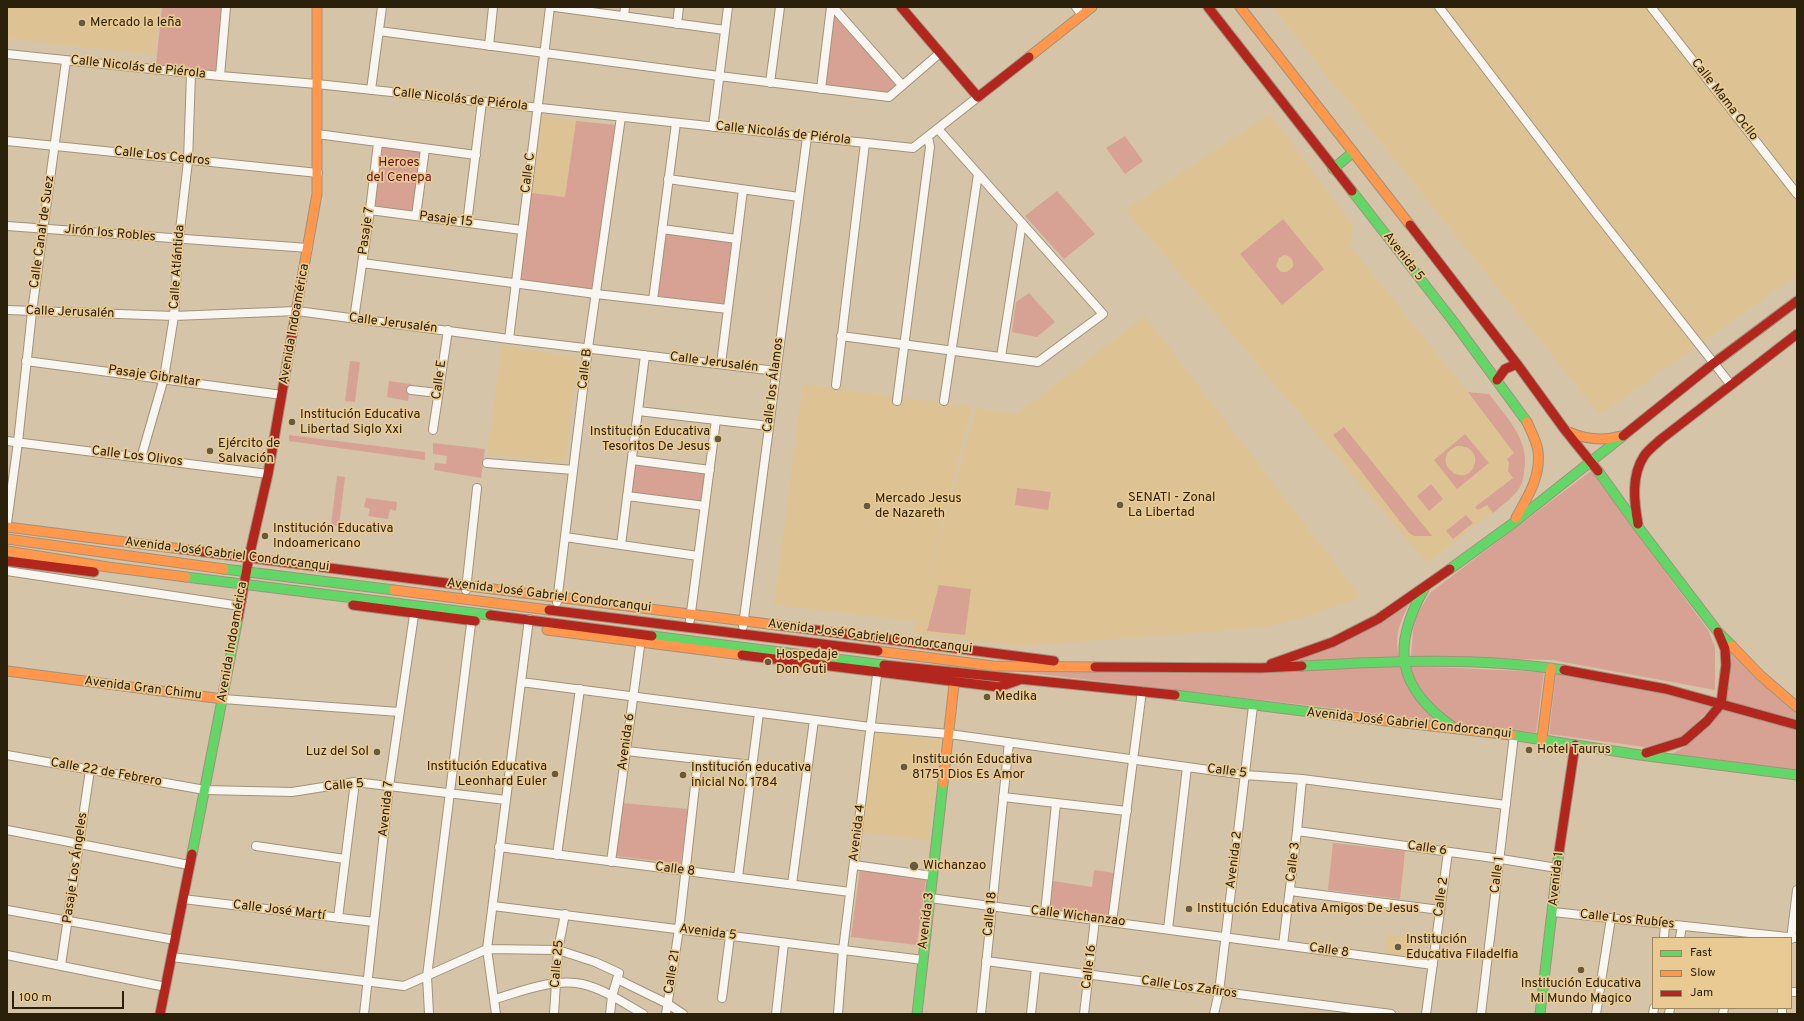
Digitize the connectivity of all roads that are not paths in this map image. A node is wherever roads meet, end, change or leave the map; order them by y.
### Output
1 (226, 7) edge
2 (317, 7) edge
3 (382, 7) edge
4 (493, 7) edge
5 (550, 7) edge
6 (555, 7) edge
7 (625, 7) edge
8 (679, 7) edge
9 (728, 7) edge
10 (780, 7) edge
11 (832, 7) edge
12 (901, 7) edge
13 (1092, 7) edge
14 (1208, 7) edge
15 (1240, 7) edge
16 (1438, 7) edge
17 (1651, 7) edge
18 (1079, 11) edge
19 (624, 16) junction
20 (677, 24) junction
21 (725, 30) junction
22 (378, 32) junction
23 (489, 46) junction
24 (940, 53) junction
25 (7, 54) edge
26 (544, 54) junction
27 (66, 60) junction
28 (191, 73) junction
29 (220, 76) junction
30 (719, 76) junction
31 (770, 82) junction
32 (317, 84) junction
33 (902, 85) junction
34 (820, 89) junction
35 (371, 90) junction
36 (978, 97) junction
37 (482, 102) junction
38 (537, 108) junction
39 (621, 117) junction
40 (676, 123) junction
41 (713, 127) junction
42 (938, 129) junction
43 (317, 134) junction
44 (807, 137) junction
45 (928, 137) junction
46 (7, 141) edge
47 (378, 143) junction
48 (865, 143) junction
49 (55, 145) junction
50 (425, 149) junction
51 (1352, 153) junction
52 (476, 155) junction
53 (188, 160) junction
54 (1333, 169) junction
55 (318, 173) junction
56 (978, 174) junction
57 (668, 179) junction
58 (743, 190) junction
59 (1797, 194) edge
60 (799, 197) junction
61 (370, 210) junction
62 (416, 216) junction
63 (468, 223) junction
64 (1022, 223) junction
65 (7, 226) edge
66 (43, 228) junction
67 (662, 229) junction
68 (522, 230) junction
69 (179, 239) junction
70 (737, 239) junction
71 (308, 248) junction
72 (362, 263) junction
73 (516, 283) junction
74 (596, 294) junction
75 (653, 300) junction
76 (1797, 301) edge
77 (728, 309) junction
78 (7, 310) edge
79 (297, 311) junction
80 (32, 312) junction
81 (174, 316) junction
82 (354, 319) junction
83 (448, 330) junction
84 (1797, 334) edge
85 (841, 336) junction
86 (509, 339) junction
87 (905, 344) junction
88 (588, 348) junction
89 (952, 350) junction
90 (645, 355) junction
91 (1001, 357) junction
92 (26, 361) junction
93 (1714, 363) junction
94 (721, 364) junction
95 (1517, 364) junction
96 (776, 371) junction
97 (164, 378) junction
98 (1497, 380) junction
99 (836, 385) dead end
100 (1731, 385) junction
101 (411, 390) dead end
102 (438, 393) junction
103 (282, 395) junction
104 (897, 401) dead end
105 (944, 401) dead end
106 (638, 411) junction
107 (716, 420) junction
108 (769, 426) junction
109 (433, 430) dead end
110 (1565, 430) junction
111 (1626, 434) junction
112 (7, 441) edge
113 (18, 442) junction
114 (141, 458) junction
115 (632, 460) junction
116 (1592, 462) junction
117 (487, 463) dead end
118 (573, 470) junction
119 (710, 470) junction
120 (268, 474) junction
121 (477, 488) dead end
122 (627, 496) junction
123 (705, 506) junction
124 (7, 523) edge
125 (1512, 524) junction
126 (7, 527) edge
127 (1639, 528) junction
128 (565, 537) junction
129 (7, 539) edge
130 (621, 545) junction
131 (7, 551) edge
132 (698, 556) junction
133 (249, 557) junction
134 (7, 561) edge
135 (7, 571) edge
136 (246, 571) junction
137 (244, 586) junction
138 (467, 586) junction
139 (1424, 589) junction
140 (558, 597) junction
141 (466, 599) junction
142 (240, 606) junction
143 (415, 609) junction
144 (556, 611) junction
145 (691, 613) junction
146 (471, 616) junction
147 (744, 621) junction
148 (555, 622) junction
149 (644, 622) junction
150 (529, 623) junction
151 (689, 628) junction
152 (1718, 632) junction
153 (642, 634) junction
154 (742, 634) junction
155 (640, 643) junction
156 (879, 651) junction
157 (957, 661) junction
158 (1404, 662) junction
159 (878, 668) junction
160 (1090, 668) junction
161 (1261, 668) junction
162 (1551, 668) junction
163 (7, 671) edge
164 (955, 678) junction
165 (521, 682) junction
166 (580, 689) junction
167 (1142, 691) junction
168 (633, 697) junction
169 (223, 699) junction
170 (1721, 704) junction
171 (1253, 706) junction
172 (1797, 707) edge
173 (399, 712) junction
174 (759, 713) junction
175 (814, 720) junction
176 (1797, 725) edge
177 (870, 727) junction
178 (1457, 730) junction
179 (949, 734) junction
180 (1514, 736) junction
181 (1542, 739) junction
182 (1009, 742) junction
183 (1575, 745) junction
184 (626, 751) junction
185 (7, 754) edge
186 (1640, 755) junction
187 (698, 759) junction
188 (1134, 760) junction
189 (752, 765) junction
190 (1187, 767) junction
191 (90, 770) junction
192 (1245, 775) junction
193 (1797, 775) edge
194 (1302, 779) junction
195 (356, 782) junction
196 (389, 786) junction
197 (205, 790) junction
198 (450, 794) junction
199 (1003, 798) junction
200 (506, 800) junction
201 (1056, 803) junction
202 (1506, 805) junction
203 (1127, 811) junction
204 (7, 830) edge
205 (1297, 831) junction
206 (79, 845) junction
207 (256, 846) dead end
208 (499, 847) junction
209 (1448, 852) junction
210 (557, 855) junction
211 (1501, 858) junction
212 (345, 859) junction
213 (611, 862) junction
214 (189, 865) junction
215 (854, 865) junction
216 (1557, 868) junction
217 (685, 871) junction
218 (932, 876) junction
219 (738, 877) junction
220 (792, 884) junction
221 (1797, 890) edge
222 (1290, 891) junction
223 (850, 892) junction
224 (930, 898) junction
225 (183, 899) junction
226 (493, 906) junction
227 (992, 906) junction
228 (7, 910) edge
229 (1440, 910) junction
230 (1553, 912) junction
231 (1045, 913) junction
232 (565, 914) junction
233 (338, 918) junction
234 (1611, 918) junction
235 (1095, 919) junction
236 (69, 921) junction
237 (374, 922) junction
238 (1112, 922) junction
239 (1666, 924) junction
240 (1682, 926) junction
241 (679, 929) junction
242 (1168, 929) junction
243 (1734, 935) edge
244 (730, 936) junction
245 (1226, 936) junction
246 (1664, 937) edge
247 (1680, 937) edge
248 (1773, 937) edge
249 (1793, 938) edge
250 (175, 940) junction
251 (784, 943) junction
252 (1283, 945) junction
253 (487, 949) junction
254 (558, 950) junction
255 (843, 950) junction
256 (7, 956) edge
257 (172, 957) junction
258 (923, 960) junction
259 (986, 962) junction
260 (61, 965) junction
261 (1433, 965) junction
262 (1036, 968) junction
263 (1089, 974) junction
264 (427, 976) junction
265 (617, 979) junction
266 (367, 982) junction
267 (556, 983) junction
268 (166, 987) junction
269 (1219, 992) junction
270 (612, 996) junction
271 (722, 998) dead end
272 (495, 999) junction
273 (668, 1004) junction
274 (160, 1014) edge
275 (364, 1014) edge
276 (429, 1014) edge
277 (496, 1014) edge
278 (554, 1014) edge
279 (610, 1014) edge
280 (642, 1014) edge
281 (666, 1014) edge
282 (683, 1014) edge
283 (776, 1014) edge
284 (838, 1014) edge
285 (917, 1014) edge
286 (981, 1014) edge
287 (1031, 1014) edge
288 (1084, 1014) edge
289 (1214, 1014) edge
290 (1391, 1014) edge
291 (1426, 1014) edge
292 (1481, 1014) edge
293 (1540, 1014) edge
294 (1596, 1014) edge

1 - 29 street
2 - 32 main road, Avenida Indoamérica
3 - 22 street
4 - 23 street
5 - 26 street, Calle C
6 - 19 street
7 - 19 street
8 - 20 street
9 - 21 street
10 - 31 street
11 - 33 street
11 - 34 street
12 - 24 main road
13 - 18 main road
14 - 54 main road, Avenida 5
15 - 51 main road, Avenida 5
16 - 93 street
17 - 59 street, Calle Mama Ocllo
18 - 36 main road
19 - 20 street
20 - 21 street
21 - 30 street
22 - 23 street
22 - 35 street
23 - 26 street
24 - 33 street
24 - 36 main road
25 - 27 street, Calle Nicolás de Piérola
26 - 30 street
26 - 38 street, Calle C
27 - 28 street, Calle Nicolás de Piérola
27 - 49 street, Calle Canal de Suez
28 - 29 street, Calle Nicolás de Piérola
28 - 53 street, Calle Atlántida
29 - 32 street, Calle Nicolás de Piérola
30 - 31 street
30 - 41 street
31 - 34 street
32 - 35 street, Calle Nicolás de Piérola
32 - 43 main road, Avenida Indoamérica
33 - 34 street
35 - 37 street, Calle Nicolás de Piérola
36 - 42 street
37 - 38 street, Calle Nicolás de Piérola
37 - 52 street
38 - 39 street, Calle Nicolás de Piérola
38 - 68 street, Calle C
39 - 40 street, Calle Nicolás de Piérola
39 - 74 street, Calle B
40 - 41 street, Calle Nicolás de Piérola
40 - 57 street
41 - 44 street, Calle Nicolás de Piérola
42 - 45 street
42 - 56 street
43 - 47 street
43 - 55 main road, Avenida Indoamérica
44 - 48 street, Calle Nicolás de Piérola
44 - 60 street, Calle los Álamos
45 - 48 street, Calle Nicolás de Piérola
45 - 87 street
46 - 49 street, Calle Los Cedros
47 - 50 street
47 - 61 street, Pasaje 7
48 - 85 street
49 - 53 street, Calle Los Cedros
49 - 66 street, Calle Canal de Suez
50 - 52 street
50 - 62 street
51 - 54 main road
51 - 95 main road, Avenida 5
52 - 63 street
53 - 55 street, Calle Los Cedros
53 - 69 street, Calle Atlántida
54 - 98 main road, Avenida 5
55 - 71 main road, Avenida Indoamérica
56 - 64 street
56 - 89 street
57 - 58 street
57 - 67 street
58 - 60 street
58 - 70 street
60 - 96 street, Calle los Álamos
61 - 62 street, Pasaje 15
61 - 72 street, Pasaje 7
62 - 63 street, Pasaje 15
63 - 68 street, Pasaje 15
64 - 91 street
64 - 91 street
65 - 66 street, Jirón los Robles
66 - 69 street, Jirón los Robles
66 - 80 street, Calle Canal de Suez
67 - 70 street
67 - 75 street
68 - 73 street, Calle C
69 - 71 street, Jirón los Robles
69 - 81 street, Calle Atlántida
70 - 77 street
71 - 79 main road, Avenida Indoamérica
72 - 73 street
72 - 82 street, Pasaje 7
73 - 74 street
73 - 86 street, Calle C
74 - 75 street
74 - 88 street, Calle B
75 - 77 street
76 - 93 main road
77 - 94 street
78 - 80 street, Calle Jerusalén
79 - 81 street, Calle Jerusalén
79 - 82 street, Calle Jerusalén
79 - 103 main road, Avenida Indoamérica
80 - 81 street, Calle Jerusalén
80 - 92 street, Calle Canal de Suez
81 - 97 street, Calle Atlántida
82 - 83 street, Calle Jerusalén
83 - 86 street, Calle Jerusalén
83 - 102 street, Calle E
84 - 100 main road
85 - 87 street
85 - 99 street
86 - 88 street, Calle Jerusalén
87 - 89 street
87 - 104 street
88 - 90 street, Calle Jerusalén
88 - 118 street, Calle B
89 - 91 street
89 - 105 street
90 - 94 street, Calle Jerusalén
90 - 106 street
92 - 97 street, Pasaje Gibraltar
92 - 113 street, Calle Canal de Suez
93 - 100 street
93 - 111 main road
94 - 96 street, Calle Jerusalén
95 - 98 main road
95 - 110 main road, Avenida 5
96 - 108 street, Calle los Álamos
97 - 103 street, Pasaje Gibraltar
97 - 114 street, Calle Atlántida
98 - 125 main road, Avenida 5
100 - 127 main road
101 - 102 street
102 - 109 street, Calle E
103 - 120 main road, Avenida Indoamérica
106 - 107 street
106 - 115 street
107 - 108 street
107 - 119 street
108 - 147 street, Calle los Álamos
110 - 111 main road
110 - 116 main road, Avenida 5
111 - 116 main road
112 - 113 street, Calle Los Olivos
113 - 114 street, Calle Los Olivos
113 - 124 street, Calle Canal de Suez
114 - 120 street, Calle Los Olivos
115 - 119 street
115 - 122 street
116 - 125 main road
116 - 127 main road, Avenida 5
117 - 118 street
118 - 128 street, Calle B
119 - 123 street
120 - 133 main road, Avenida Indoamérica
121 - 138 street
122 - 123 street
122 - 130 street
123 - 132 street
125 - 139 main road
126 - 133 main road, Avenida José Gabriel Condorcanqui
127 - 152 main road, Avenida 5
128 - 130 street
128 - 140 street, Calle B
129 - 136 main road, Avenida José Gabriel Condorcanqui
130 - 132 street
131 - 137 main road, Avenida José Gabriel Condorcanqui
132 - 145 street
133 - 136 main road, Avenida Indoamérica
133 - 138 main road, Avenida José Gabriel Condorcanqui
134 - 137 main road, Avenida José Gabriel Condorcanqui
135 - 142 street
136 - 137 main road, Avenida Indoamérica
136 - 141 main road, Avenida José Gabriel Condorcanqui
137 - 142 main road, Avenida Indoamérica
137 - 143 main road, Avenida José Gabriel Condorcanqui
138 - 140 main road, Avenida José Gabriel Condorcanqui
138 - 141 street
139 - 158 main road
139 - 161 main road
140 - 144 street, Calle B
140 - 145 main road, Avenida José Gabriel Condorcanqui
141 - 144 main road, Avenida José Gabriel Condorcanqui
141 - 146 street
142 - 169 main road, Avenida Indoamérica
143 - 146 main road, Avenida José Gabriel Condorcanqui
143 - 173 street, Avenida 7
144 - 148 street, Calle B
144 - 149 main road, Avenida José Gabriel Condorcanqui
145 - 147 main road, Avenida José Gabriel Condorcanqui
145 - 151 street
146 - 150 main road, Avenida José Gabriel Condorcanqui
146 - 198 street
147 - 154 street, Calle los Álamos
147 - 160 main road, Avenida José Gabriel Condorcanqui
148 - 150 main road, Avenida José Gabriel Condorcanqui
148 - 153 main road, Avenida José Gabriel Condorcanqui
149 - 151 main road, Avenida José Gabriel Condorcanqui
149 - 153 street, Avenida 6
150 - 155 main road, Avenida José Gabriel Condorcanqui
150 - 165 street
151 - 154 main road, Avenida José Gabriel Condorcanqui
152 - 170 main road
152 - 172 main road
153 - 155 street, Avenida 6
153 - 159 main road, Avenida José Gabriel Condorcanqui
154 - 156 main road, Avenida José Gabriel Condorcanqui
155 - 159 main road, Avenida José Gabriel Condorcanqui
155 - 168 street, Avenida 6
156 - 157 main road, Avenida José Gabriel Condorcanqui
156 - 159 street, Avenida 4
157 - 160 main road, Avenida José Gabriel Condorcanqui
157 - 164 main road, Avenida 3
158 - 161 main road, Avenida José Gabriel Condorcanqui
158 - 162 main road, Avenida José Gabriel Condorcanqui
158 - 178 main road
159 - 164 main road, Avenida José Gabriel Condorcanqui
159 - 177 street, Avenida 4
160 - 161 main road, Avenida José Gabriel Condorcanqui
162 - 170 main road, Avenida José Gabriel Condorcanqui
162 - 181 main road
163 - 169 main road, Avenida Gran Chimu
164 - 167 main road, Avenida José Gabriel Condorcanqui
164 - 179 main road, Avenida 3
165 - 166 street, Calle 5
165 - 200 street
166 - 168 street, Calle 5
166 - 210 street
167 - 171 main road, Avenida José Gabriel Condorcanqui
167 - 188 street
168 - 174 street, Calle 5
168 - 184 street, Avenida 6
169 - 173 street, Avenida Gran Chimu
169 - 197 main road, Avenida Indoamérica
170 - 176 main road, Avenida José Gabriel Condorcanqui
170 - 186 main road
171 - 178 main road, Avenida José Gabriel Condorcanqui
171 - 192 street, Avenida 2
173 - 196 street, Avenida 7
174 - 175 street, Calle 5
174 - 189 street
175 - 177 street, Calle 5
175 - 220 street
177 - 179 street, Calle 5
177 - 215 street, Avenida 4
178 - 180 main road, Avenida José Gabriel Condorcanqui
179 - 182 street, Calle 5
179 - 218 main road, Avenida 3
180 - 181 main road, Avenida José Gabriel Condorcanqui
180 - 202 street, Calle 1
181 - 183 main road, Avenida José Gabriel Condorcanqui
182 - 188 street, Calle 5
182 - 199 street, Calle 18
183 - 186 main road, Avenida José Gabriel Condorcanqui
183 - 216 main road, Avenida 1
184 - 187 street
184 - 213 street, Avenida 6
185 - 191 street, Calle 22 de Febrero
186 - 193 main road, Avenida José Gabriel Condorcanqui
187 - 189 street
187 - 217 street, Calle 21
188 - 190 street, Calle 5
188 - 203 street
189 - 219 street
190 - 192 street, Calle 5
190 - 242 street
191 - 197 street, Calle 22 de Febrero
191 - 206 street, Pasaje Los Ángeles
192 - 194 street, Calle 5
192 - 245 street, Avenida 2
194 - 202 street, Calle 5
194 - 205 street, Calle 3
195 - 196 street, Calle 5
195 - 197 street, Calle 5
195 - 212 street
196 - 198 street, Calle 5
196 - 237 street, Avenida 7
197 - 214 main road, Avenida Indoamérica
198 - 200 street, Calle 5
198 - 264 street
199 - 201 street
199 - 227 street, Calle 18
200 - 208 street
201 - 203 street
201 - 231 street
202 - 211 street, Calle 1
203 - 238 street
204 - 206 street
205 - 209 street, Calle 6
205 - 222 street, Calle 3
206 - 214 street
206 - 236 street, Pasaje Los Ángeles
207 - 212 street
208 - 210 street, Calle 8
208 - 226 street
209 - 211 street, Calle 6
209 - 229 street, Calle 2
210 - 213 street, Calle 8
211 - 216 street, Calle 6
211 - 292 street, Calle 1
212 - 233 street
213 - 217 street, Calle 8
214 - 225 main road, Avenida Indoamérica
215 - 218 street
215 - 223 street, Avenida 4
216 - 230 main road, Avenida 1
217 - 219 street, Calle 8
217 - 241 street, Calle 21
218 - 224 main road, Avenida 3
219 - 220 street, Calle 8
220 - 223 street, Calle 8
221 - 249 street
222 - 229 street
222 - 252 street, Calle 3
223 - 255 street, Avenida 4
224 - 227 street, Calle Wichanzao
224 - 258 main road, Avenida 3
225 - 233 street, Calle José Martí
225 - 250 main road, Avenida Indoamérica
226 - 232 street, Avenida 5
226 - 253 street
227 - 231 street, Calle Wichanzao
227 - 259 street, Calle 18
228 - 236 street
229 - 261 street, Calle 2
230 - 234 street, Calle Los Rubíes
230 - 293 main road, Avenida 1
231 - 235 street, Calle Wichanzao
232 - 241 street, Avenida 5
232 - 254 street, Calle 25
233 - 237 street, Calle José Martí
234 - 239 street, Calle Los Rubíes
234 - 294 street
235 - 238 street, Calle Wichanzao
235 - 263 street, Calle 16
236 - 250 street
236 - 260 street, Pasaje Los Ángeles
237 - 266 street, Avenida 7
238 - 242 street, Calle Wichanzao
239 - 240 street, Calle Los Rubíes
239 - 246 street
240 - 243 street, Calle Los Rubíes
240 - 247 street
241 - 244 street, Avenida 5
241 - 273 street, Calle 21
242 - 245 street, Calle Wichanzao
243 - 248 street, Calle Los Rubíes
244 - 251 street, Avenida 5
244 - 271 street
245 - 252 street, Calle 8
245 - 269 street, Avenida 2
250 - 257 main road, Avenida Indoamérica
251 - 255 street, Avenida 5
251 - 283 street
252 - 261 street, Calle 8
253 - 254 street
253 - 264 street
253 - 272 street
254 - 265 street
254 - 267 street, Calle 25
255 - 258 street, Avenida 5
255 - 284 street, Avenida 4
256 - 260 street
257 - 266 street
257 - 268 main road, Avenida Indoamérica
258 - 285 main road, Avenida 3
259 - 262 street, Calle Los Zafiros
259 - 286 street, Calle 18
260 - 268 street
261 - 291 street, Calle 2
262 - 263 street, Calle Los Zafiros
262 - 287 street
263 - 269 street, Calle Los Zafiros
263 - 288 street, Calle 16
264 - 266 street
264 - 276 street
265 - 270 street
265 - 273 street
266 - 275 street, Avenida 7
267 - 270 street
267 - 272 street
267 - 278 street, Calle 25
268 - 274 main road, Avenida Indoamérica
269 - 289 street, Avenida 2
269 - 290 street, Calle Los Zafiros
270 - 279 street
270 - 280 street
272 - 277 street
273 - 281 street, Calle 21
273 - 282 street

